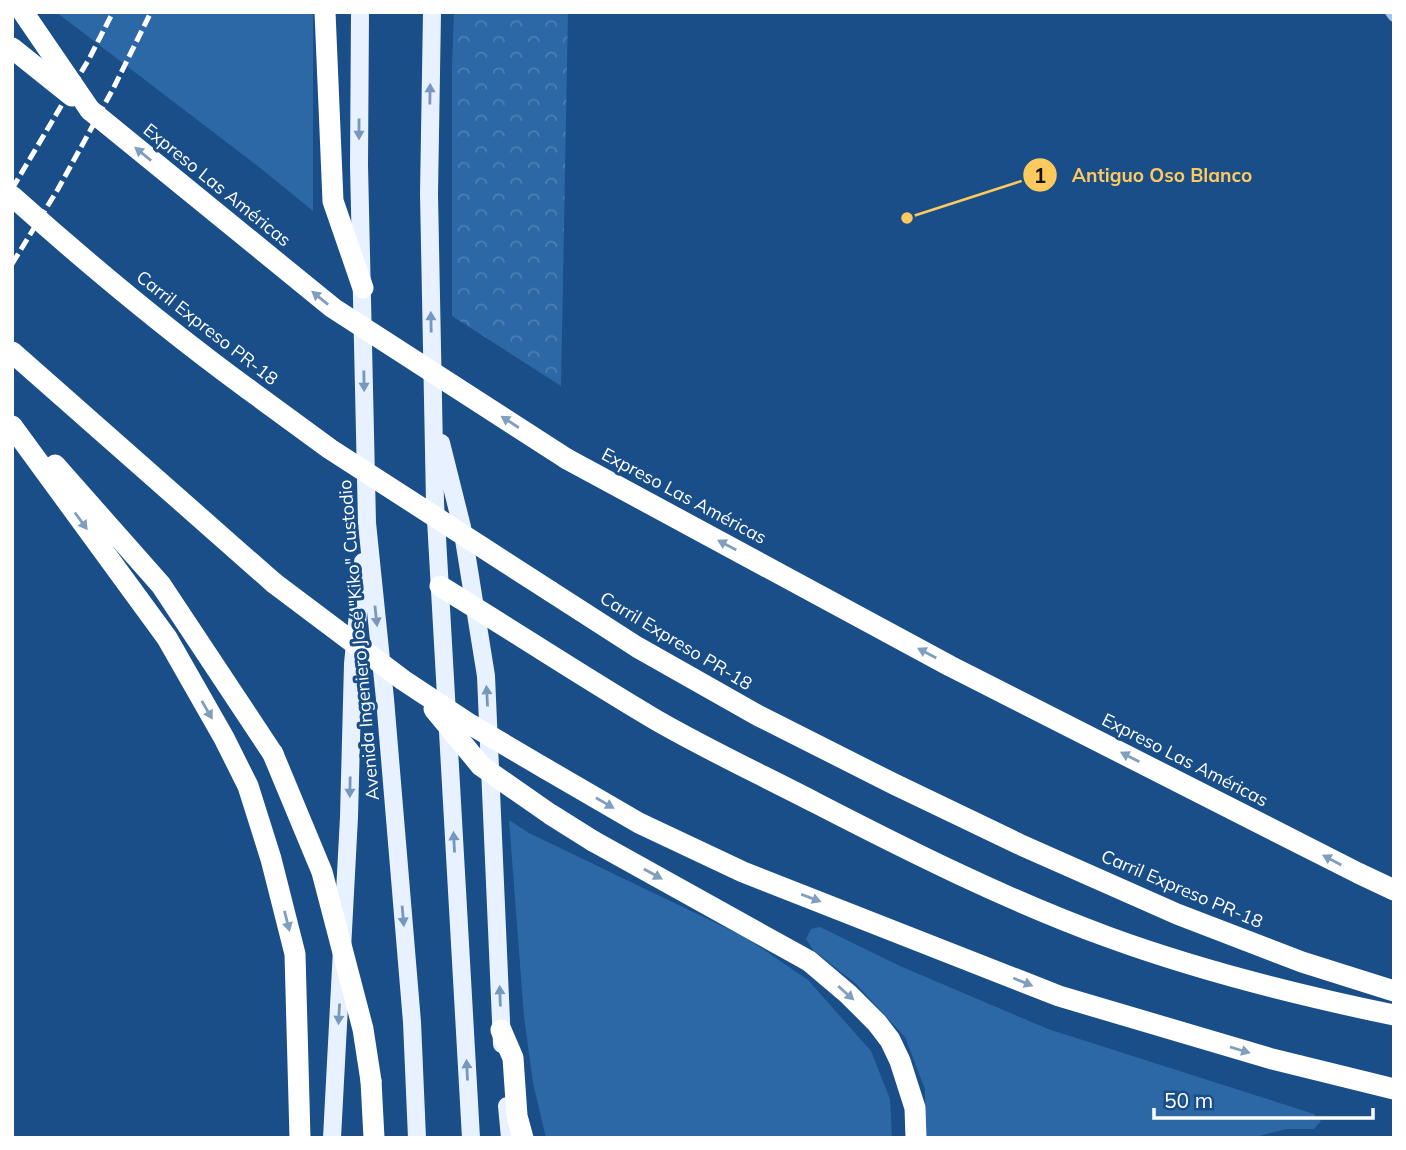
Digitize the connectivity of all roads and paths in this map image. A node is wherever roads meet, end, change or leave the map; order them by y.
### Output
1 (23, 12) edge
2 (325, 12) edge
3 (360, 12) edge
4 (432, 12) edge
5 (12, 48) edge
6 (90, 110) junction
7 (12, 196) edge
8 (363, 288) junction
9 (12, 352) edge
10 (433, 408) junction
11 (12, 416) edge
12 (12, 426) edge
13 (367, 523) junction
14 (440, 586) junction
15 (475, 608) junction
16 (419, 691) junction
17 (1394, 890) edge
18 (1394, 991) edge
19 (1394, 1015) edge
20 (501, 1030) junction
21 (1394, 1089) edge
22 (300, 1138) edge
23 (332, 1138) edge
24 (374, 1138) edge
25 (417, 1138) edge
26 (471, 1138) edge
27 (510, 1138) edge
28 (523, 1138) edge
29 (916, 1138) edge

1 - 6 highway
2 - 8 highway
3 -> 8 main road, Avenida Ingeniero José "Kiko" Custodio
10 -> 4 main road
5 - 6 highway, Expreso Las Américas
17 -> 6 highway, Expreso Las Américas, bridge
7 - 18 highway, Carril Expreso PR-18, bridge
8 -> 13 main road, Avenida Ingeniero José "Kiko" Custodio
9 - 16 highway, bridge
10 - 14 main road
10 - 15 main road
11 - 24 highway, bridge
12 -> 22 highway
13 -> 23 main road
13 -> 25 main road, Avenida Ingeniero José "Kiko" Custodio
14 - 15 highway
26 -> 14 main road
15 - 19 highway
20 -> 15 main road
16 -> 21 highway, bridge
16 -> 29 highway, bridge
20 - 27 main road
20 - 28 highway

